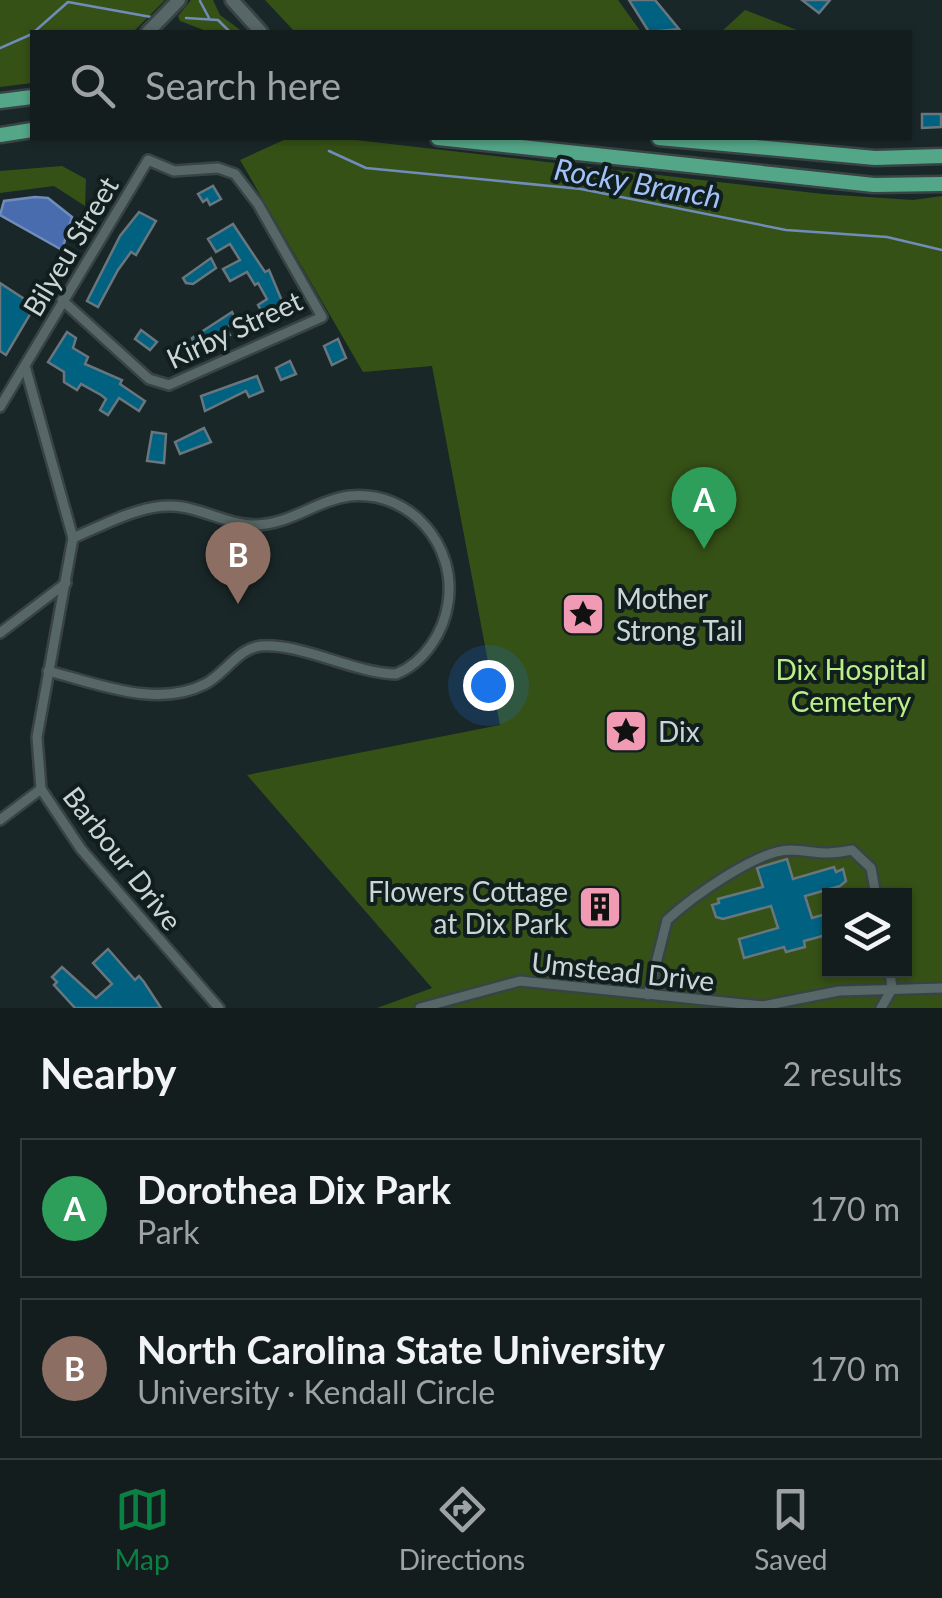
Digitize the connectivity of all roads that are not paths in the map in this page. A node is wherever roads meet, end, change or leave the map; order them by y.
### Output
1 (178, 0) edge
2 (232, 0) edge
3 (150, 30) edge
4 (259, 30) edge
5 (30, 98) edge
6 (0, 102) edge
7 (30, 130) edge
8 (0, 136) edge
9 (456, 140) edge
10 (682, 140) edge
11 (942, 156) edge
12 (148, 160) joint
13 (942, 184) edge
14 (62, 300) junction
15 (25, 366) junction
16 (0, 406) edge
17 (73, 538) junction
18 (66, 582) junction
19 (0, 633) edge
20 (48, 671) junction
21 (42, 789) junction
22 (0, 820) edge
23 (874, 888) edge
24 (891, 978) edge
25 (942, 988) edge
26 (892, 989) junction
27 (648, 995) junction
28 (220, 1008) edge
29 (420, 1008) edge
30 (881, 1008) edge

1 - 3 street
2 - 4 street
5 - 6 main road
7 - 8 main road
9 - 13 main road
10 - 11 main road
12 - 14 street, Bilyeu Street
12 - 14 street, Kirby Street
14 - 15 street, Bilyeu Street
15 - 16 street, Bilyeu Street
15 - 17 street, Barbour Drive
17 - 18 street, Barbour Drive
17 - 20 street
18 - 19 street
18 - 20 street, Barbour Drive
20 - 21 street, Barbour Drive
21 - 22 street
21 - 28 street, Barbour Drive
23 - 27 street
24 - 26 street
25 - 26 street, Umstead Drive
26 - 27 street, Umstead Drive
26 - 30 street
27 - 29 street, Umstead Drive

